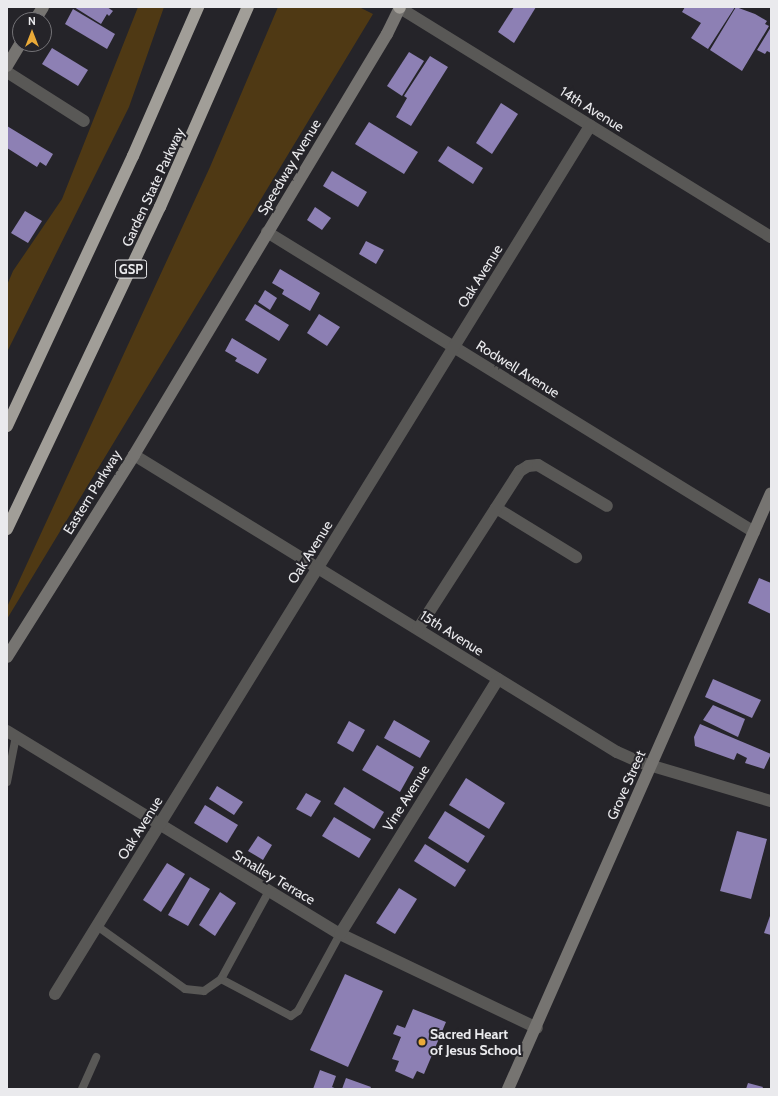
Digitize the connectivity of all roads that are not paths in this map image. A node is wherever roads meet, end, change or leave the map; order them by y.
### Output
1 (198, 7) edge
2 (248, 7) edge
3 (400, 7) edge
4 (15, 52) edge
5 (7, 66) edge
6 (7, 72) edge
7 (84, 121) dead end
8 (590, 126) junction
9 (267, 232) junction
10 (771, 237) edge
11 (200, 342) joint
12 (454, 347) junction
13 (8, 423) edge
14 (134, 455) junction
15 (771, 493) edge
16 (607, 506) dead end
17 (496, 508) junction
18 (7, 529) edge
19 (754, 532) junction
20 (576, 557) dead end
21 (318, 568) junction
22 (418, 629) junction
23 (7, 657) edge
24 (498, 678) junction
25 (12, 734) edge
26 (651, 766) junction
27 (7, 782) edge
28 (771, 801) edge
29 (160, 824) junction
30 (269, 891) junction
31 (97, 926) junction
32 (340, 934) junction
33 (221, 979) junction
34 (56, 994) dead end
35 (537, 1028) junction
36 (96, 1057) dead end
37 (82, 1089) edge
38 (508, 1089) edge

1 - 13 highway
2 - 18 highway, Garden State Parkway / GSP
3 - 8 street, 14th Avenue
3 - 9 main road, Speedway Avenue
4 - 5 main road
6 - 7 street
8 - 10 street, 14th Avenue
8 - 12 street, Oak Avenue
9 - 11 main road, Speedway Avenue
9 - 12 street, Rodwell Avenue
11 - 14 main road, Eastern Parkway
12 - 19 street, Rodwell Avenue
12 - 21 street, Oak Avenue
14 - 21 street, 15th Avenue
14 - 23 main road, Eastern Parkway
15 - 19 main road, Grove Street
16 - 17 street
17 - 20 street
17 - 22 street
19 - 26 main road, Grove Street
21 - 22 street, 15th Avenue
21 - 29 street, Oak Avenue
22 - 24 street, 15th Avenue
24 - 26 street, 15th Avenue
24 - 32 street, Vine Avenue
25 - 27 lane
25 - 29 street, Smalley Terrace
26 - 28 street, 15th Avenue
26 - 35 main road, Grove Street
29 - 30 street, Smalley Terrace
29 - 31 street, Oak Avenue
30 - 32 street, Smalley Terrace
30 - 33 lane
31 - 33 lane
31 - 34 street, Oak Avenue
32 - 33 lane
32 - 35 street, Smalley Terrace
35 - 38 main road, Grove Street
36 - 37 lane

